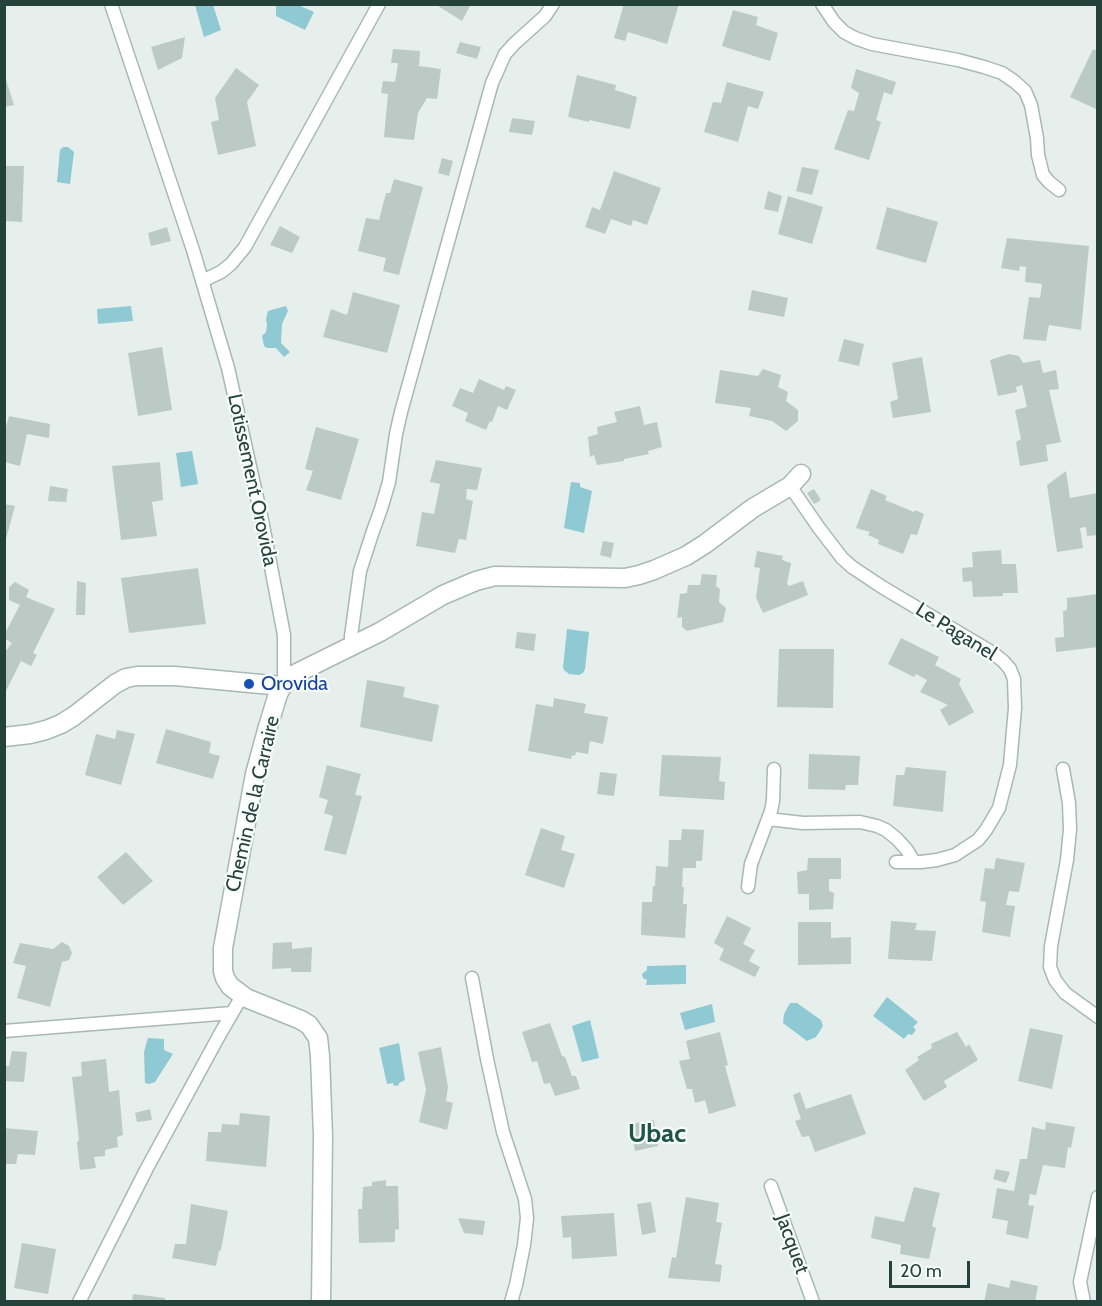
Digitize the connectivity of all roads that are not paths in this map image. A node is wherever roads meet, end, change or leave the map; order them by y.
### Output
1 (111, 4) edge
2 (379, 4) edge
3 (554, 4) edge
4 (822, 4) edge
5 (1059, 190) dead end
6 (202, 281) junction
7 (795, 480) joint
8 (351, 647) junction
9 (283, 684) junction
10 (4, 737) edge
11 (774, 769) dead end
12 (1063, 769) dead end
13 (768, 819) junction
14 (896, 862) dead end
15 (915, 862) junction
16 (748, 887) dead end
17 (472, 978) dead end
18 (242, 996) junction
19 (232, 1013) junction
20 (1098, 1017) edge
21 (4, 1031) edge
22 (771, 1186) dead end
23 (1098, 1197) edge
24 (80, 1302) edge
25 (321, 1302) edge
26 (511, 1302) edge
27 (813, 1302) edge
28 (1084, 1302) edge

1 - 6 lane, Lotissement Orovida
2 - 6 lane
3 - 8 lane
4 - 5 lane
6 - 9 lane, Lotissement Orovida
7 - 8 street
7 - 15 lane, Le Paganel
8 - 9 street
9 - 10 street
9 - 18 street, Chemin de la Carraire
11 - 13 lane
12 - 20 lane
13 - 15 lane
13 - 16 lane
14 - 15 lane, Le Paganel
17 - 26 lane
18 - 19 lane
18 - 25 street, Chemin de la Carraire
19 - 21 lane
19 - 24 lane
22 - 27 lane, Jacquet
23 - 28 lane

